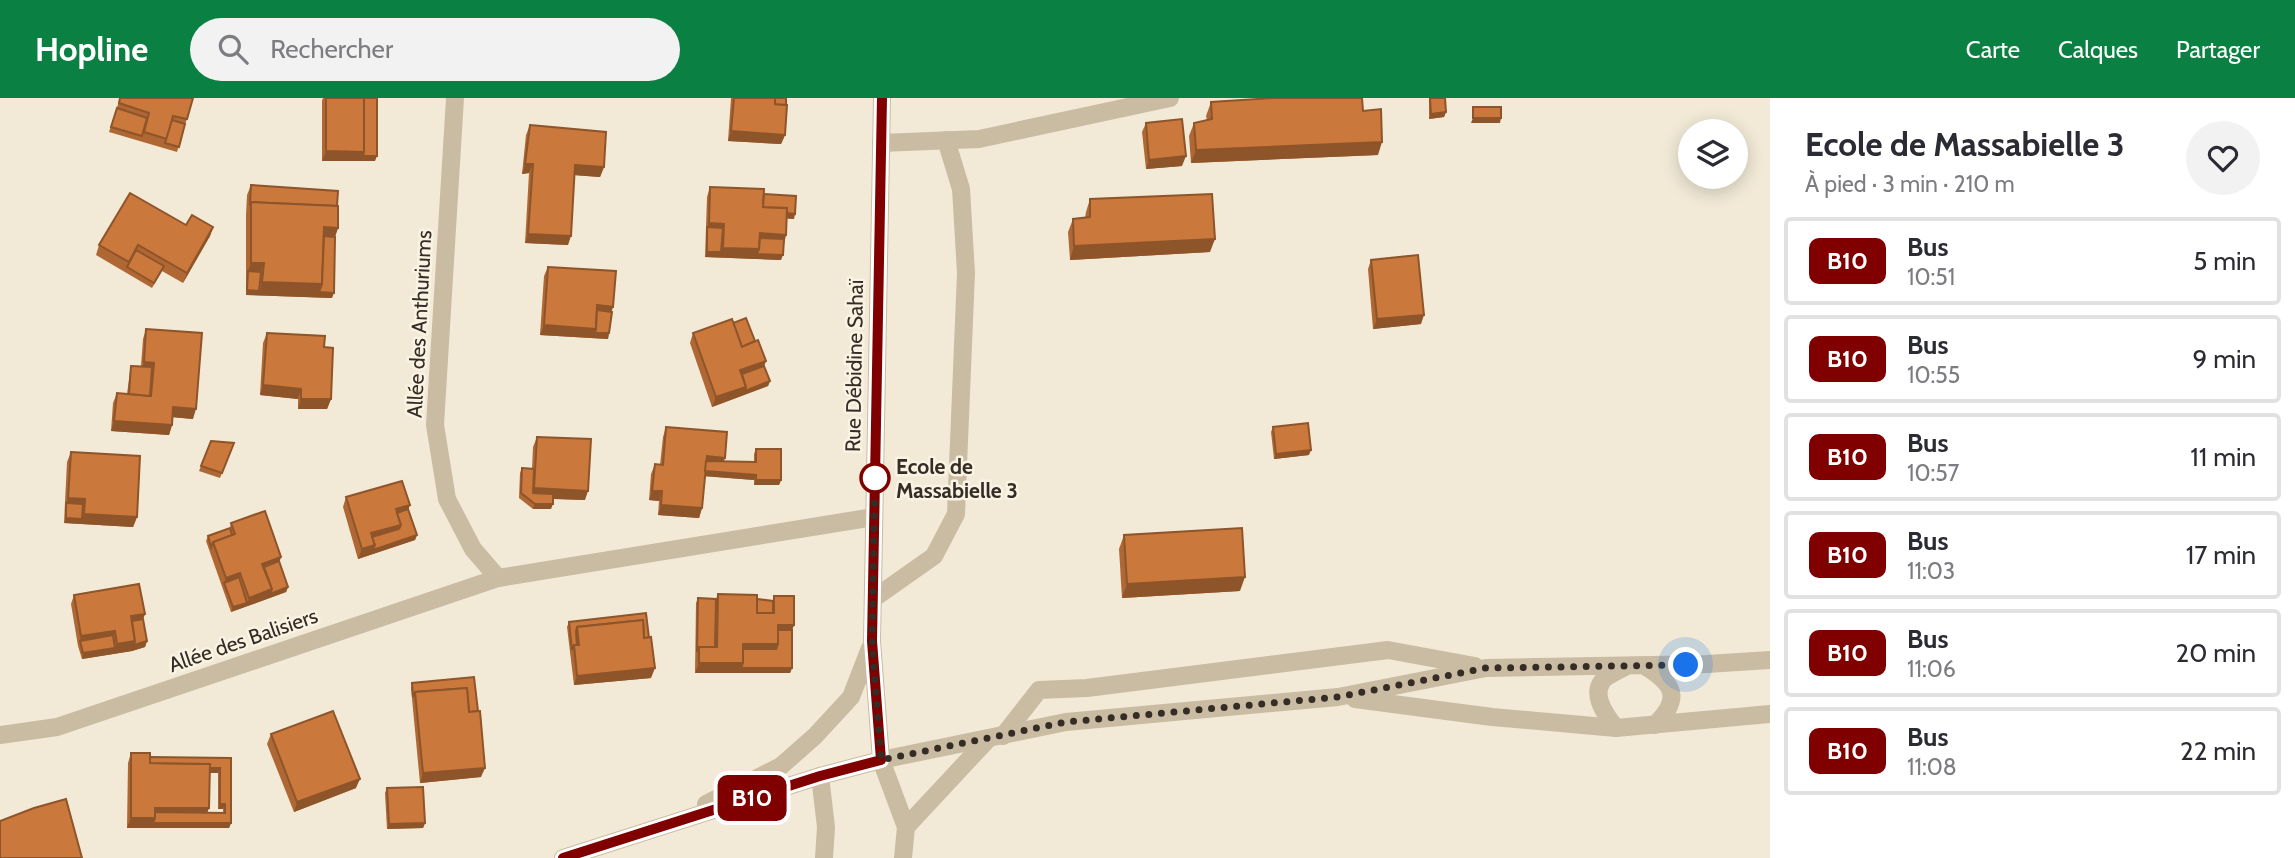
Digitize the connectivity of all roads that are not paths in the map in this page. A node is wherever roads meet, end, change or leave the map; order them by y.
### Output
1 (455, 98) edge
2 (882, 98) edge
3 (1170, 98) edge
4 (946, 140) junction
5 (881, 143) junction
6 (874, 517) junction
7 (498, 578) junction
8 (873, 599) junction
9 (872, 641) junction
10 (1770, 660) edge
11 (1636, 665) junction
12 (1486, 668) junction
13 (1338, 697) junction
14 (1770, 713) edge
15 (1655, 725) junction
16 (1616, 728) junction
17 (0, 735) edge
18 (996, 737) junction
19 (881, 760) junction
20 (820, 776) junction
21 (906, 827) junction
22 (653, 830) junction
23 (563, 858) edge
24 (824, 858) edge
25 (903, 858) edge

1 - 7 street, Allée des Anthuriums
2 - 5 street, Rue Débidine Sahaï
3 - 4 street
4 - 5 street
4 - 8 street
5 - 6 street, Rue Débidine Sahaï
6 - 7 street, Allée des Balisiers
6 - 8 street, Rue Débidine Sahaï
7 - 17 street, Allée des Balisiers
8 - 9 street, Rue Débidine Sahaï
9 - 19 street, Rue Débidine Sahaï
9 - 22 street
10 - 11 street
11 - 12 street
11 - 15 street
11 - 16 street
12 - 13 street
12 - 18 street
13 - 16 street
13 - 18 street
14 - 15 street
15 - 16 street
18 - 19 street
18 - 21 street
19 - 20 street
19 - 21 street, Rue Débidine Sahaï
20 - 22 street
20 - 24 street
21 - 25 street
22 - 23 street

